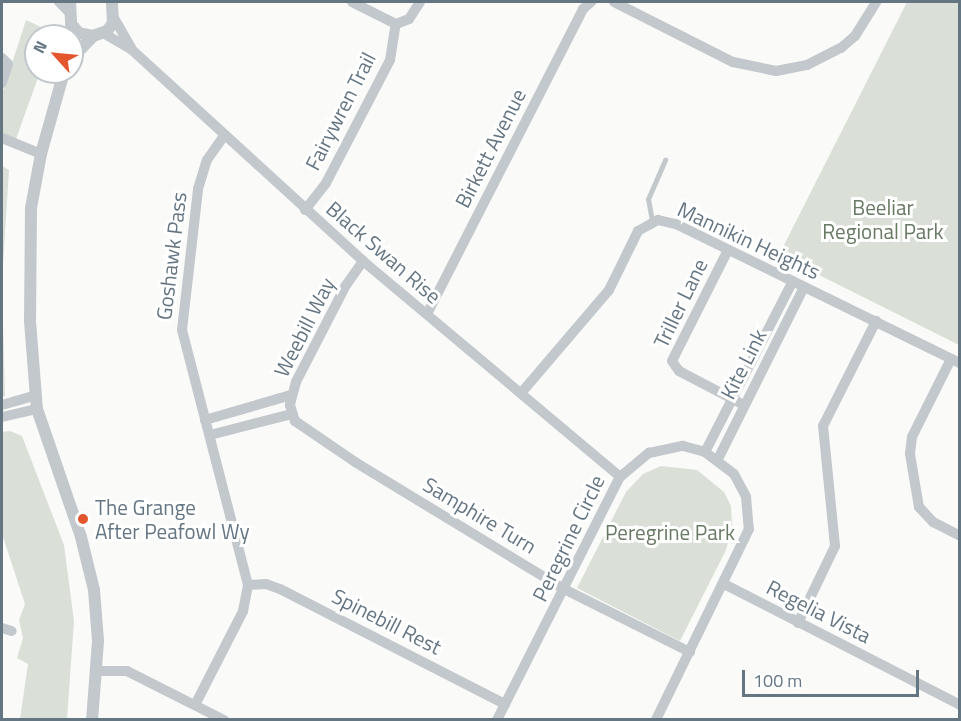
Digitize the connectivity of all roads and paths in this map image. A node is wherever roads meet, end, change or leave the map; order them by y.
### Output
1 (59, 2) edge
2 (112, 2) edge
3 (352, 2) edge
4 (420, 2) edge
5 (590, 2) edge
6 (614, 2) edge
7 (876, 2) edge
8 (69, 6) edge
9 (114, 18) junction
10 (72, 24) edge
11 (396, 24) junction
12 (84, 33) edge
13 (98, 35) junction
14 (84, 47) edge
15 (131, 49) junction
16 (2, 58) edge
17 (2, 84) edge
18 (61, 84) edge
19 (223, 136) junction
20 (2, 138) edge
21 (41, 154) junction
22 (665, 160) dead end
23 (305, 210) junction
24 (652, 221) junction
25 (728, 250) junction
26 (363, 261) junction
27 (793, 281) junction
28 (804, 286) junction
29 (427, 314) junction
30 (876, 321) junction
31 (955, 361) edge
32 (522, 392) junction
33 (291, 395) junction
34 (34, 396) junction
35 (733, 399) junction
36 (2, 405) edge
37 (744, 405) junction
38 (37, 409) junction
39 (292, 414) junction
40 (2, 417) edge
41 (205, 420) junction
42 (210, 435) junction
43 (705, 452) junction
44 (718, 459) junction
45 (620, 477) junction
46 (960, 536) edge
47 (724, 584) junction
48 (248, 585) junction
49 (564, 589) junction
50 (798, 623) junction
51 (690, 652) junction
52 (97, 671) junction
53 (505, 704) junction
54 (195, 705) junction
55 (960, 705) edge
56 (92, 719) edge
57 (224, 720) edge
58 (497, 720) edge
59 (656, 720) edge

1 - 8 street
2 - 9 street
3 - 11 street
4 - 11 street
5 - 29 street, Birkett Avenue
6 - 7 street
8 - 10 street
9 - 13 street
9 - 15 street, Black Swan Rise
11 - 23 street, Fairywren Trail
12 - 13 street
13 - 14 street
13 - 15 street, Black Swan Rise
15 - 19 street, Black Swan Rise
16 - 17 street
18 - 21 street
19 - 23 street, Black Swan Rise
19 - 41 street, Goshawk Pass
20 - 21 street
21 - 34 street
22 - 24 lane
23 - 26 street, Black Swan Rise
24 - 25 street, Mannikin Heights
24 - 32 street, Mannikin Heights
25 - 27 street, Mannikin Heights
25 - 35 street, Triller Lane
26 - 29 street, Black Swan Rise
26 - 33 street, Weebill Way
27 - 28 street, Mannikin Heights
27 - 35 street, Kite Link
28 - 30 street, Mannikin Heights
28 - 37 street, Kite Link
29 - 32 street, Black Swan Rise
30 - 31 street, Mannikin Heights
30 - 50 street
31 - 46 street
32 - 45 street, Black Swan Rise
33 - 39 street, Weebill Way
33 - 41 street
34 - 36 street
34 - 38 street
35 - 37 street, Triller Lane
35 - 43 street, Kite Link
37 - 44 street, Kite Link
38 - 40 street
38 - 52 street
39 - 42 street
39 - 49 street, Samphire Turn
41 - 42 street, Goshawk Pass
42 - 48 street, Goshawk Pass
43 - 44 street, Peregrine Circle
43 - 45 street, Peregrine Circle
44 - 47 street, Peregrine Circle
45 - 49 street, Peregrine Circle
47 - 50 street, Regelia Vista
47 - 51 street, Peregrine Circle
48 - 53 street, Spinebill Rest
48 - 54 street, Goshawk Pass
49 - 51 street, Samphire Turn
49 - 53 street, Peregrine Circle
50 - 55 street, Regelia Vista
51 - 59 street, Peregrine Circle
52 - 54 street
52 - 56 street
53 - 58 street, Peregrine Circle
54 - 57 street

